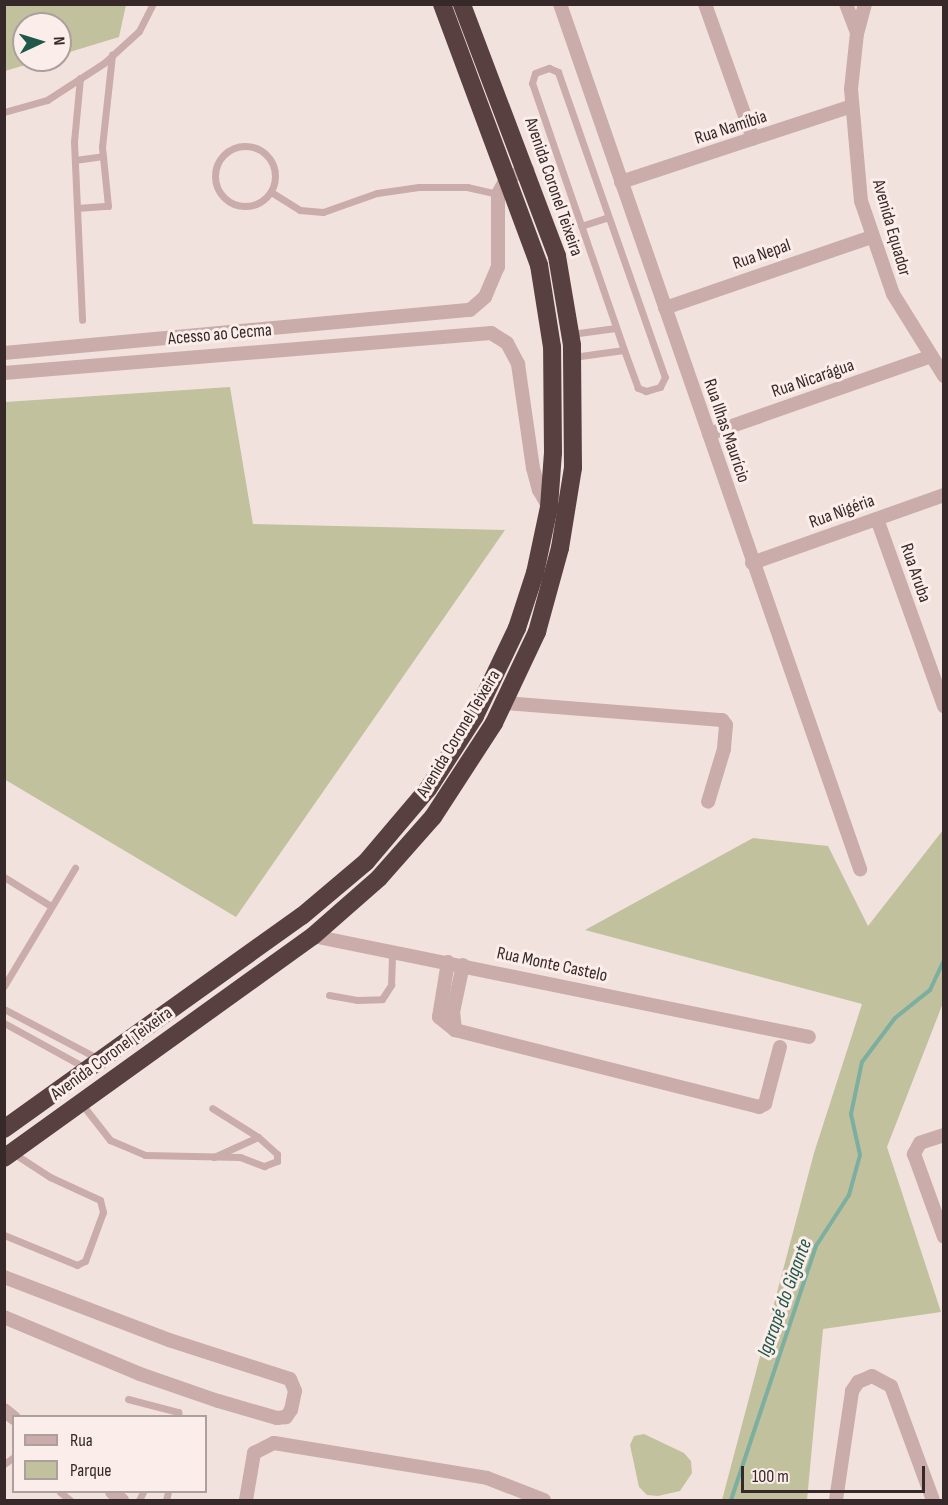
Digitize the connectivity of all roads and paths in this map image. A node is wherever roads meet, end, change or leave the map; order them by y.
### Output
1 (153, 4) edge
2 (442, 4) edge
3 (462, 4) edge
4 (560, 4) edge
5 (705, 4) edge
6 (846, 4) edge
7 (865, 4) edge
8 (856, 33) junction
9 (112, 55) junction
10 (80, 78) junction
11 (852, 106) junction
12 (4, 112) edge
13 (753, 140) junction
14 (103, 156) junction
15 (75, 160) junction
16 (527, 170) junction
17 (507, 178) junction
18 (621, 182) junction
19 (271, 192) junction
20 (498, 194) junction
21 (77, 208) junction
22 (608, 217) junction
23 (581, 226) junction
24 (871, 237) junction
25 (665, 308) junction
26 (435, 314) junction
27 (82, 320) dead end
28 (616, 328) junction
29 (571, 334) junction
30 (438, 335) junction
31 (624, 350) junction
32 (4, 353) edge
33 (573, 357) junction
34 (929, 357) junction
35 (4, 373) edge
36 (944, 376) edge
37 (709, 434) junction
38 (944, 495) edge
39 (549, 507) junction
40 (877, 519) junction
41 (752, 563) junction
42 (505, 703) junction
43 (944, 706) edge
44 (708, 802) dead end
45 (75, 868) dead end
46 (860, 869) dead end
47 (4, 877) edge
48 (51, 906) junction
49 (313, 936) junction
50 (393, 951) junction
51 (448, 962) junction
52 (463, 965) junction
53 (4, 986) edge
54 (329, 994) dead end
55 (4, 1009) edge
56 (4, 1023) edge
57 (455, 1030) junction
58 (809, 1037) dead end
59 (780, 1047) dead end
60 (93, 1064) junction
61 (81, 1102) junction
62 (212, 1108) dead end
63 (4, 1129) edge
64 (944, 1135) edge
65 (258, 1137) junction
66 (8, 1156) edge
67 (209, 1159) junction
68 (4, 1235) edge
69 (944, 1237) edge
70 (4, 1277) edge
71 (4, 1317) edge
72 (128, 1399) dead end
73 (179, 1415) edge
74 (246, 1500) edge
75 (544, 1500) edge
76 (836, 1500) edge
77 (933, 1500) edge

1 - 9 lane
2 - 17 highway, Avenida Coronel Teixeira
3 - 16 highway, Avenida Coronel Teixeira
4 - 18 street, Rua Ilhas Maurício
5 - 13 street
6 - 8 street
7 - 8 street, Avenida Equador
8 - 11 street, Avenida Equador
9 - 10 lane
9 - 14 lane
10 - 12 lane
10 - 15 lane
11 - 13 street, Rua Namíbia
11 - 24 street, Avenida Equador
13 - 18 street, Rua Namíbia
14 - 15 lane
14 - 21 lane
15 - 21 lane
16 - 17 street
16 - 29 highway, Avenida Coronel Teixeira
17 - 20 street
17 - 39 highway, Avenida Coronel Teixeira
18 - 25 street, Rua Ilhas Maurício
19 - 19 lane
19 - 20 lane
20 - 26 street, Acesso ao Cecma
21 - 27 lane
22 - 23 lane
22 - 23 lane
22 - 31 lane
23 - 28 lane
24 - 25 street, Rua Nepal
24 - 34 street, Avenida Equador
25 - 37 street, Rua Ilhas Maurício
26 - 30 street
26 - 32 street, Acesso ao Cecma
28 - 29 lane
28 - 31 lane
29 - 33 highway, Avenida Coronel Teixeira
30 - 35 street, Acesso ao Cecma
30 - 39 street, Acesso ao Cecma
31 - 33 lane
33 - 42 highway, Avenida Coronel Teixeira
34 - 36 street, Avenida Equador
34 - 37 street, Rua Nicarágua
37 - 41 street, Rua Ilhas Maurício
38 - 40 street, Rua Nigéria
39 - 60 highway, Avenida Coronel Teixeira
40 - 41 street, Rua Nigéria
40 - 43 street, Rua Aruba
41 - 46 street, Rua Ilhas Maurício
42 - 44 street
42 - 49 highway, Avenida Coronel Teixeira
45 - 48 lane
47 - 48 lane
48 - 53 lane
49 - 50 street, Rua Monte Castelo
49 - 61 highway, Avenida Coronel Teixeira
50 - 51 street, Rua Monte Castelo
50 - 54 lane
51 - 52 street, Rua Monte Castelo
51 - 57 street
52 - 57 street
52 - 58 street, Rua Monte Castelo
55 - 60 lane
56 - 60 lane
57 - 59 street
60 - 63 highway, Avenida Coronel Teixeira
61 - 66 highway, Avenida Coronel Teixeira
61 - 67 lane
62 - 65 lane
64 - 69 street
65 - 67 lane
65 - 67 lane
66 - 68 lane
70 - 71 street
72 - 73 lane
74 - 75 street
76 - 77 street

